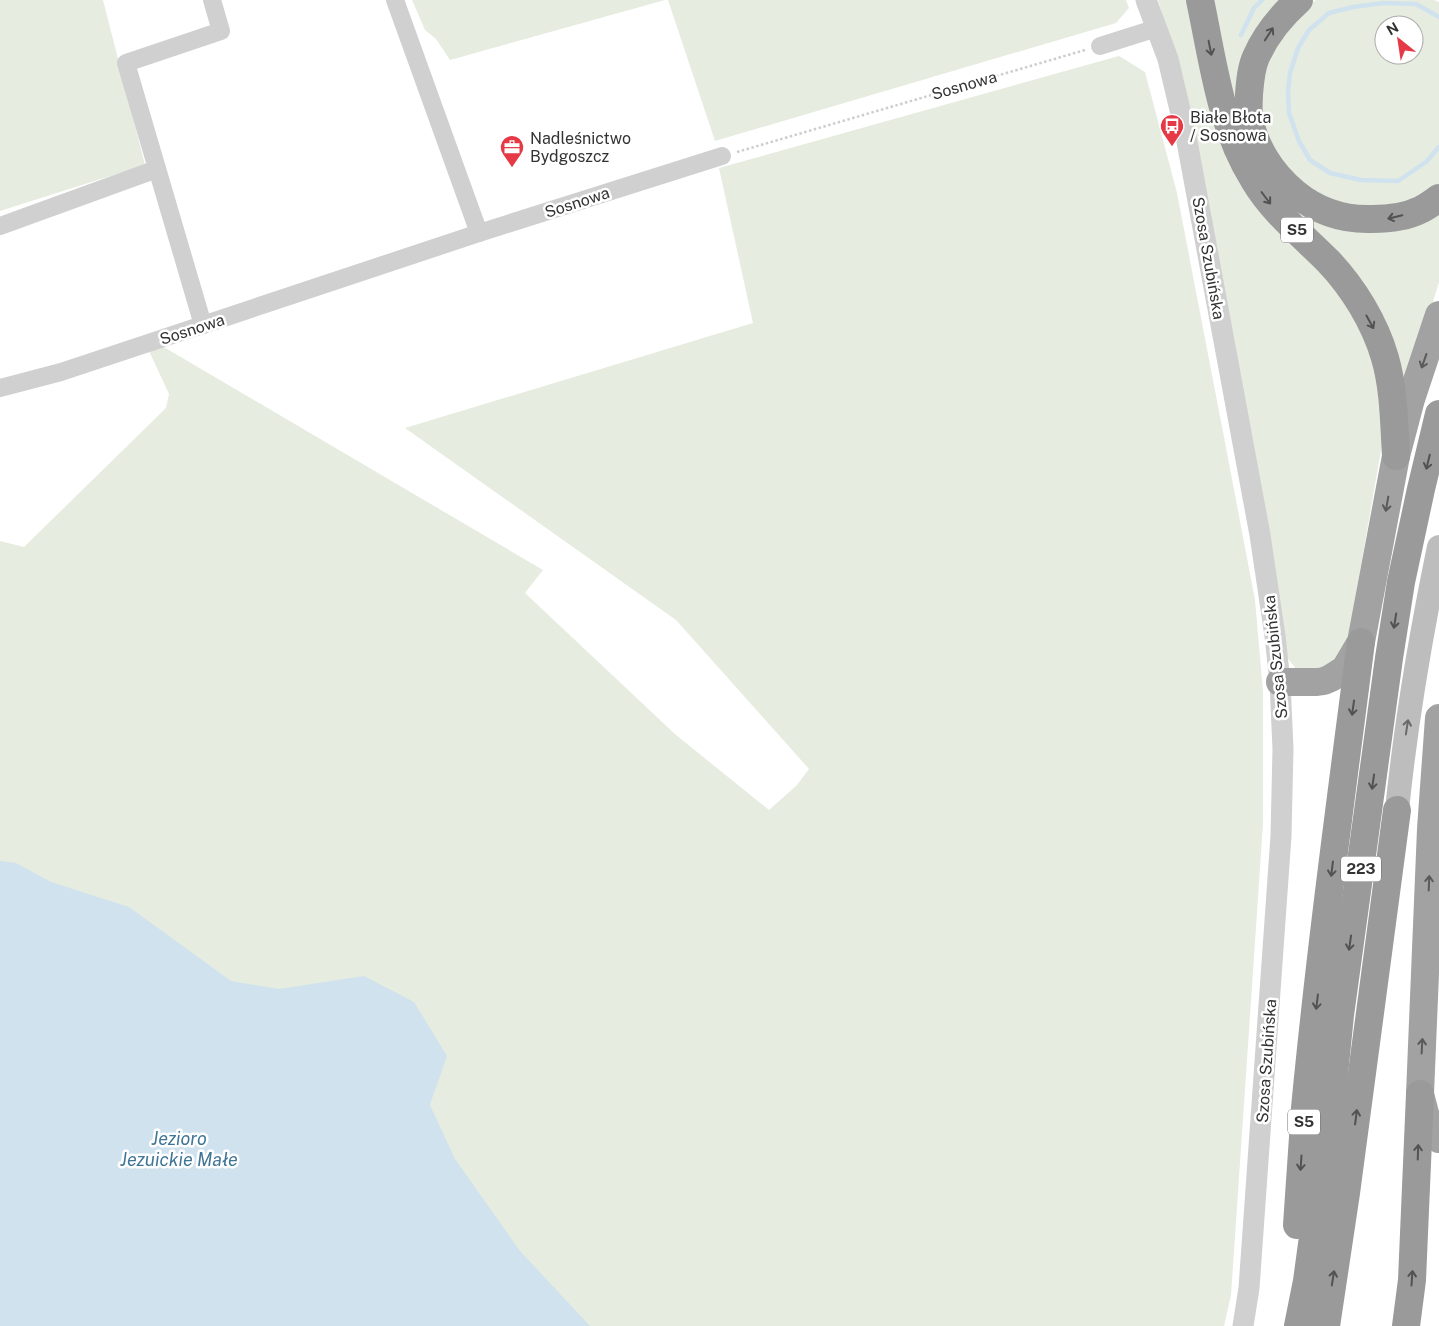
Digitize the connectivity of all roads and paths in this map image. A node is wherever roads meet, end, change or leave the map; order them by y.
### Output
1 (212, 0) edge
2 (396, 0) edge
3 (1146, 0) edge
4 (1200, 0) edge
5 (1299, 0) edge
6 (1157, 28) junction
7 (1100, 46) joint
8 (722, 156) joint
9 (157, 169) junction
10 (1439, 198) edge
11 (0, 226) edge
12 (479, 233) junction
13 (1439, 315) edge
14 (203, 326) junction
15 (0, 388) edge
16 (1439, 414) edge
17 (1396, 456) junction
18 (1439, 547) edge
19 (1362, 642) junction
20 (1280, 682) junction
21 (1439, 718) edge
22 (1439, 793) edge
23 (1397, 810) joint
24 (1431, 829) junction
25 (1420, 1094) junction
26 (1439, 1139) edge
27 (1439, 1169) edge
28 (1416, 1201) junction
29 (1243, 1326) edge
30 (1290, 1326) edge
31 (1298, 1326) edge
32 (1326, 1326) edge
33 (1406, 1326) edge

1 - 9 street
2 - 12 street
3 - 6 street, Szosa Szubińska
4 -> 17 highway, S5
10 -> 5 highway
6 - 7 street
6 - 20 street, Szosa Szubińska
7 - 8 path, Sosnowa
8 - 12 street, Sosnowa
9 - 11 street
9 - 14 street
12 - 14 street, Sosnowa
13 -> 17 highway
14 - 15 street, Sosnowa
16 -> 31 highway, 223
17 -> 19 highway, S5
23 -> 18 main road, 223
19 - 20 highway
19 -> 30 highway, S5
20 - 29 street, Szosa Szubińska
21 - 24 highway
22 - 24 highway
32 -> 23 highway, 223
25 -> 24 highway
25 - 26 highway
28 -> 25 highway
27 - 28 highway
33 -> 28 highway

